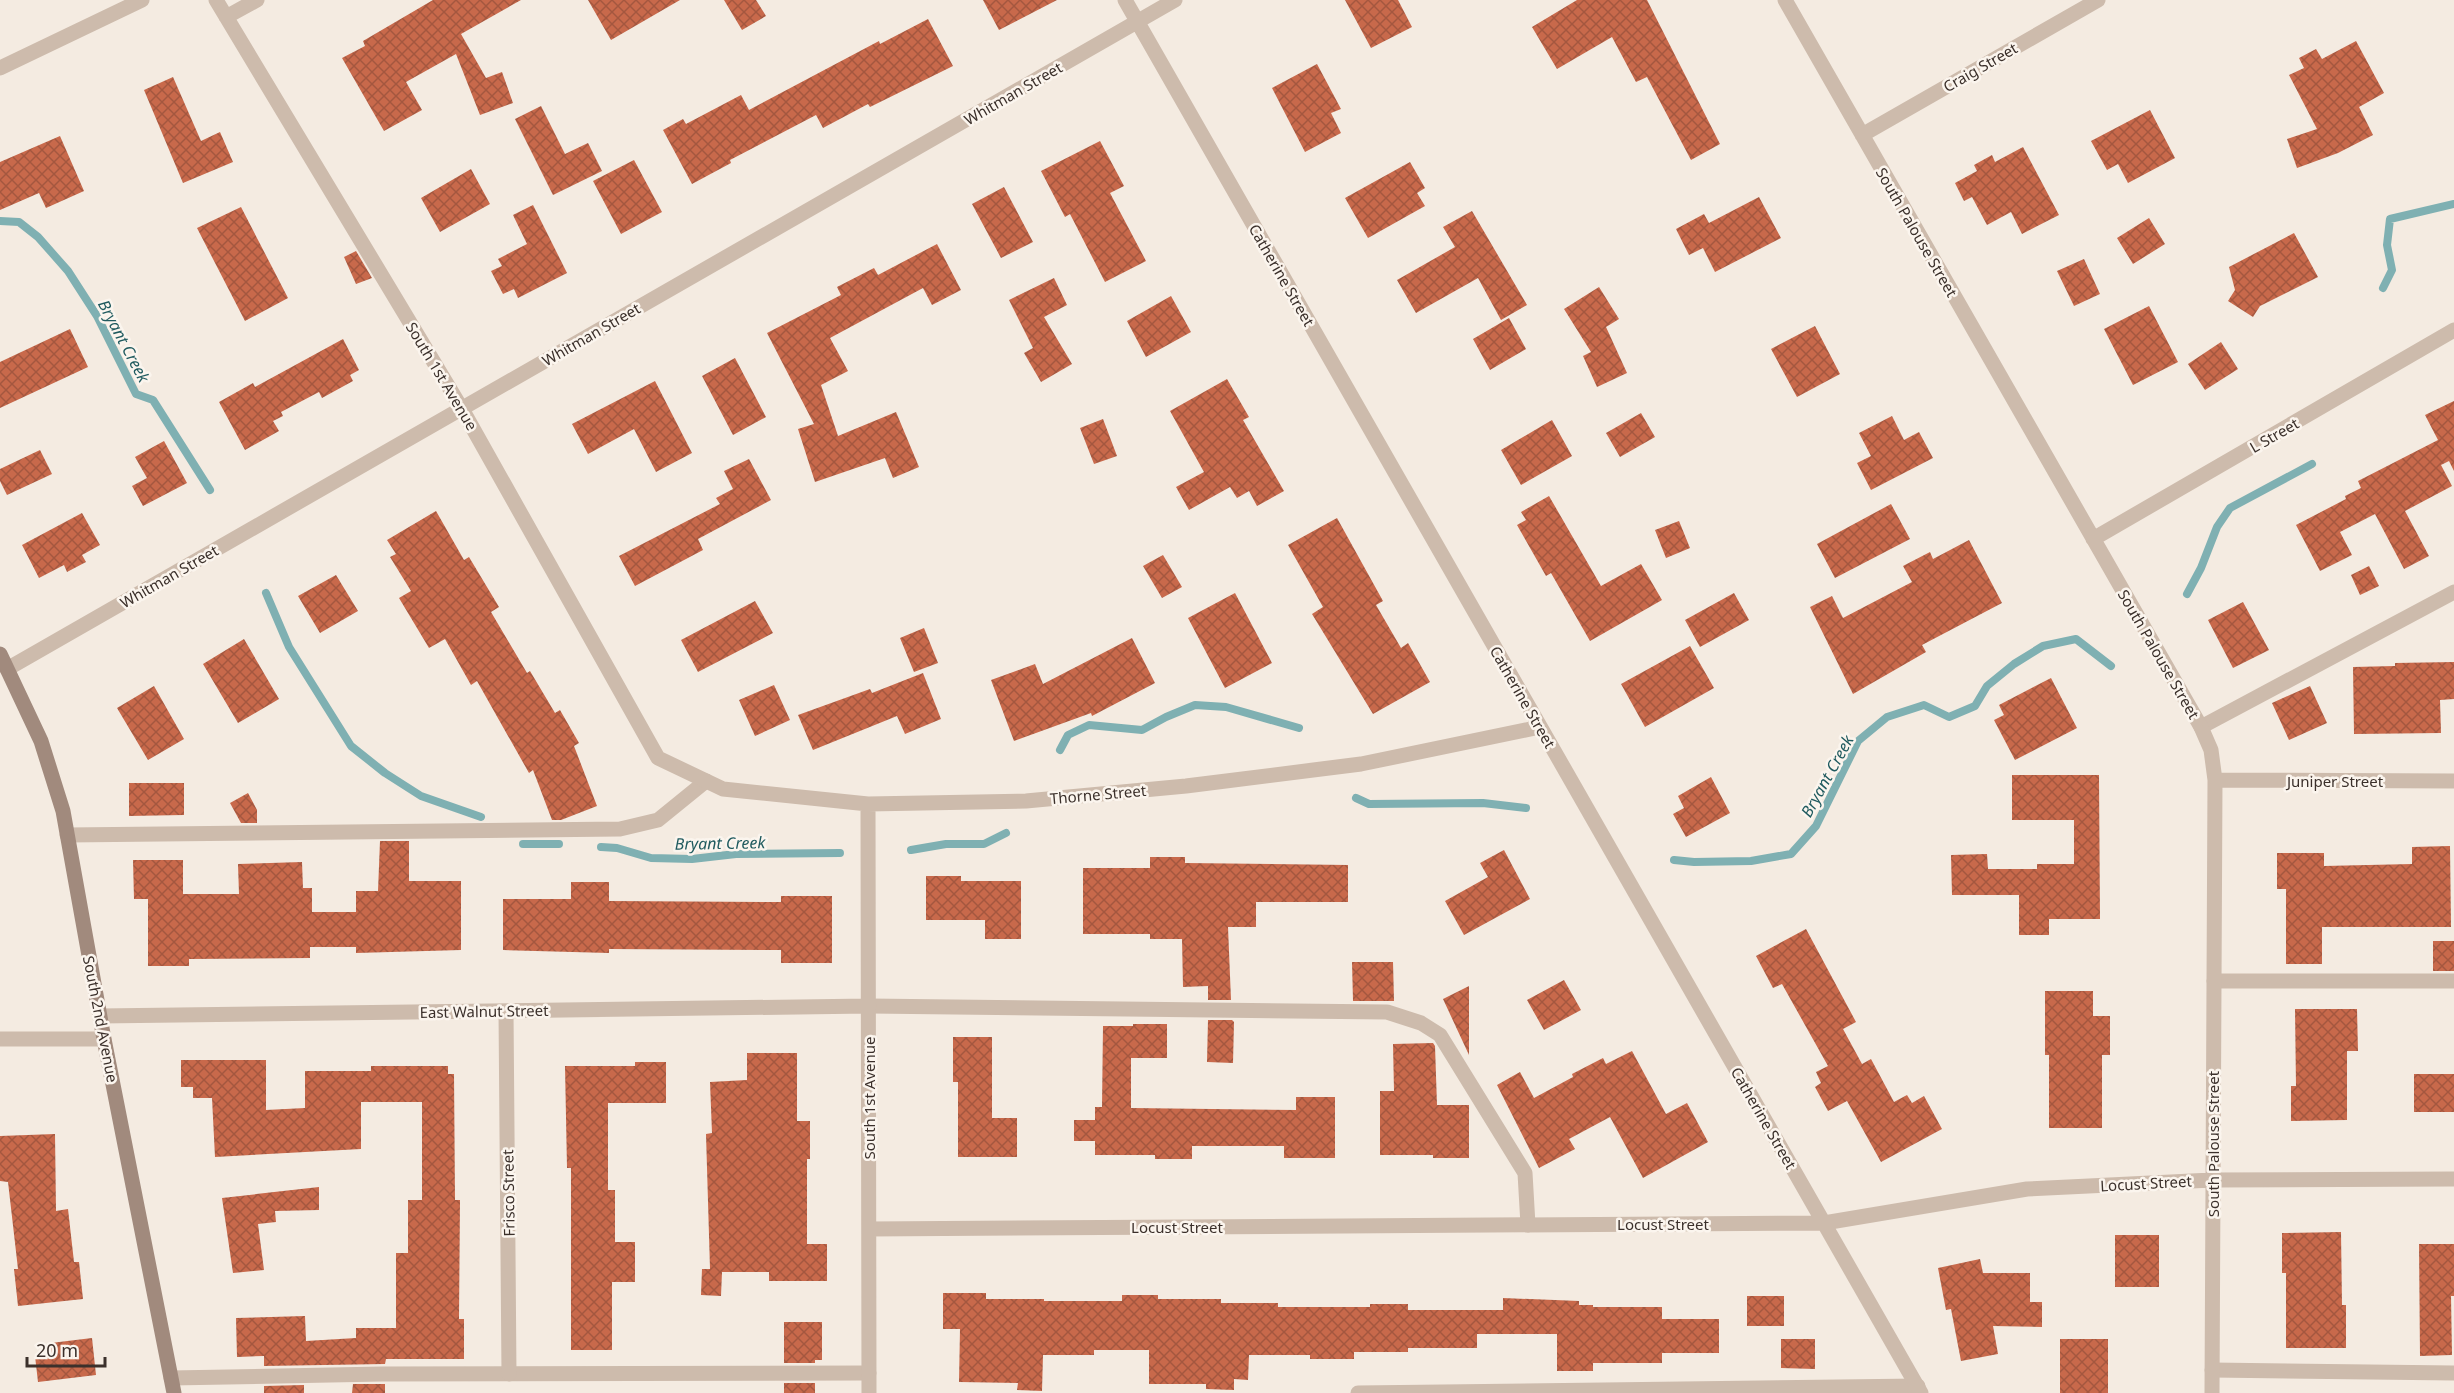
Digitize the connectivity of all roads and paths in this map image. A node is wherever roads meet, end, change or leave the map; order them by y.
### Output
1 (142, 0) edge
2 (216, 0) edge
3 (257, 0) edge
4 (1125, 0) edge
5 (1175, 0) edge
6 (1785, 0) edge
7 (2098, 0) edge
8 (226, 17) junction
9 (1137, 22) junction
10 (0, 68) edge
11 (1862, 135) junction
12 (2454, 330) edge
13 (462, 408) junction
14 (2093, 539) junction
15 (2454, 592) edge
16 (0, 654) edge
17 (7, 669) junction
18 (1540, 727) junction
19 (2201, 727) junction
20 (658, 758) joint
21 (2215, 780) junction
22 (706, 781) junction
23 (2454, 781) edge
24 (868, 804) junction
25 (67, 835) junction
26 (2214, 981) junction
27 (2454, 981) edge
28 (869, 1006) junction
29 (506, 1011) junction
30 (100, 1016) junction
31 (0, 1039) edge
32 (104, 1039) junction
33 (2454, 1179) edge
34 (2212, 1180) junction
35 (1824, 1223) junction
36 (1528, 1225) junction
37 (869, 1229) junction
38 (2212, 1371) junction
39 (869, 1373) junction
40 (2454, 1373) edge
41 (509, 1374) junction
42 (172, 1386) edge
43 (1920, 1390) edge
44 (869, 1393) edge
45 (1358, 1393) edge
46 (2212, 1393) edge

1 - 10 street
2 - 8 street, South 1st Avenue
3 - 8 street
4 - 9 street, Catherine Street
5 - 9 street, Whitman Street
6 - 11 street, South Palouse Street
7 - 11 street, Craig Street
8 - 13 street, South 1st Avenue
9 - 13 street, Whitman Street
9 - 18 street, Catherine Street
11 - 14 street, South Palouse Street
12 - 14 street, L Street
13 - 17 street, Whitman Street
13 - 20 street, South 1st Avenue
14 - 19 street, South Palouse Street
15 - 19 street
16 - 17 main road, South 2nd Avenue
17 - 25 main road, South 2nd Avenue
18 - 24 street, Thorne Street
18 - 35 street, Catherine Street
19 - 21 street, South Palouse Street
20 - 22 street, Thorne Street
21 - 23 street, Juniper Street
21 - 26 street, South Palouse Street
22 - 24 street, Thorne Street
22 - 25 street
24 - 28 street, South 1st Avenue
25 - 30 main road, South 2nd Avenue
26 - 27 street
26 - 34 street, South Palouse Street
28 - 29 street, East Walnut Street
28 - 36 street, East Walnut Street
28 - 37 street, South 1st Avenue
29 - 30 street, East Walnut Street
29 - 41 street, Frisco Street
30 - 32 main road, South 2nd Avenue
31 - 32 street
32 - 42 main road, South 2nd Avenue
33 - 34 street, Locust Street
34 - 35 street, Locust Street
34 - 38 street, South Palouse Street
35 - 36 street, Locust Street
35 - 43 street, Catherine Street
36 - 37 street, Locust Street
37 - 39 street, South 1st Avenue
38 - 40 street
38 - 46 street, South Palouse Street
39 - 41 street
39 - 44 street, South 1st Avenue
41 - 42 street
43 - 45 street

